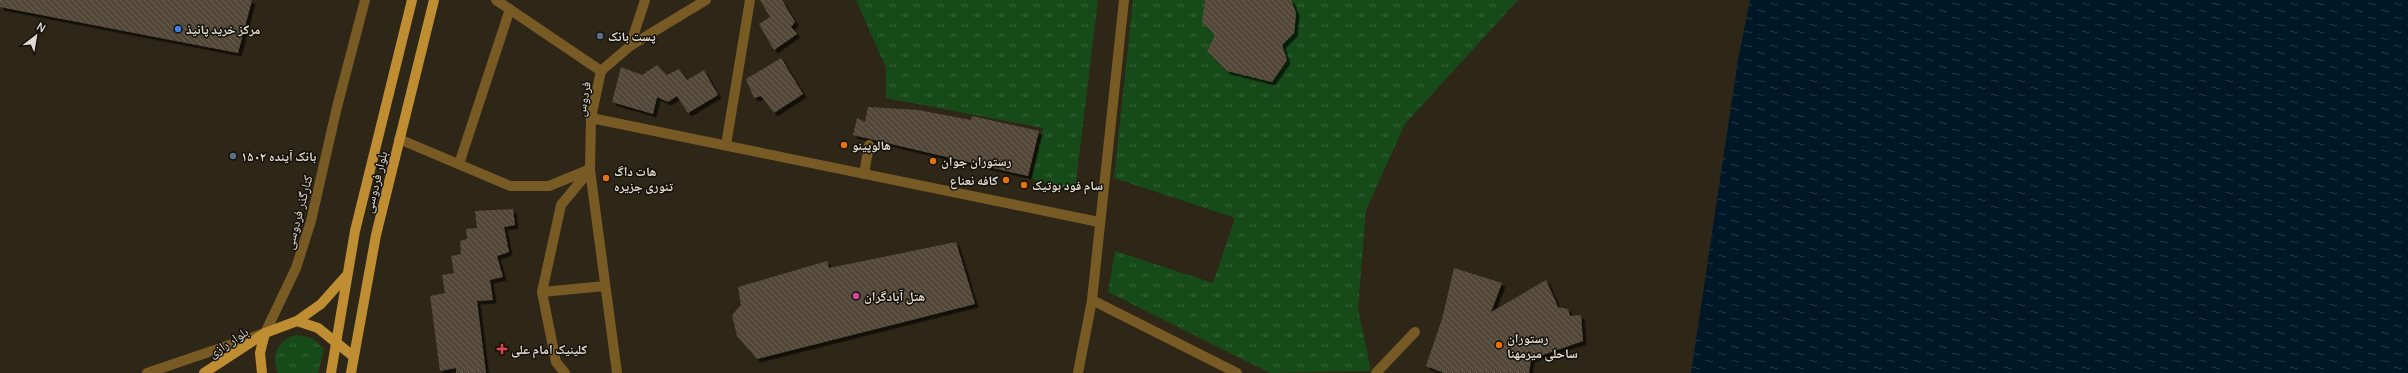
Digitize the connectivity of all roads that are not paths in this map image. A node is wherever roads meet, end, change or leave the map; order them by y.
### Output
1 (366, 0) edge
2 (412, 0) edge
3 (434, 0) edge
4 (496, 0) edge
5 (645, 0) edge
6 (706, 0) edge
7 (750, 0) edge
8 (1124, 0) edge
9 (510, 9) junction
10 (630, 46) junction
11 (601, 71) junction
12 (591, 118) junction
13 (399, 140) junction
14 (726, 145) junction
15 (869, 145) dead end
16 (459, 164) junction
17 (590, 170) junction
18 (864, 174) junction
19 (1099, 222) junction
20 (346, 276) junction
21 (606, 286) junction
22 (542, 292) junction
23 (1092, 300) junction
24 (297, 321) junction
25 (1414, 332) dead end
26 (266, 333) junction
27 (335, 341) junction
28 (353, 356) junction
29 (147, 373) edge
30 (204, 373) edge
31 (262, 373) edge
32 (331, 373) edge
33 (350, 373) edge
34 (564, 373) edge
35 (617, 373) edge
36 (1078, 373) edge
37 (1237, 373) edge
38 (1376, 373) edge

1 - 26 street, کنارگذر فردوسی
2 - 20 main road, بلوار فردوسی
3 - 13 main road, بلوار فردوسی
4 - 9 street
5 - 10 street
6 - 10 street, فردوس
7 - 14 street
8 - 19 street
9 - 11 street
9 - 16 street
10 - 11 street, فردوس
11 - 12 street, فردوس
12 - 14 street
12 - 17 street, فردوس
13 - 16 street
13 - 28 main road, بلوار فردوسی
14 - 18 street
15 - 18 street
16 - 17 street
17 - 21 street, فردوس
17 - 22 street
18 - 19 street
19 - 23 street
20 - 24 main road, بلوار رازی
20 - 27 main road, بلوار فردوسی
21 - 22 street
21 - 35 street, فردوس
22 - 34 street
23 - 36 street
23 - 37 street
24 - 26 main road, بلوار رازی
24 - 27 main road
25 - 38 street
26 - 29 street
26 - 30 main road, بلوار رازی
26 - 31 main road
27 - 28 main road
27 - 32 main road, بلوار فردوسی
28 - 33 main road, بلوار فردوسی

